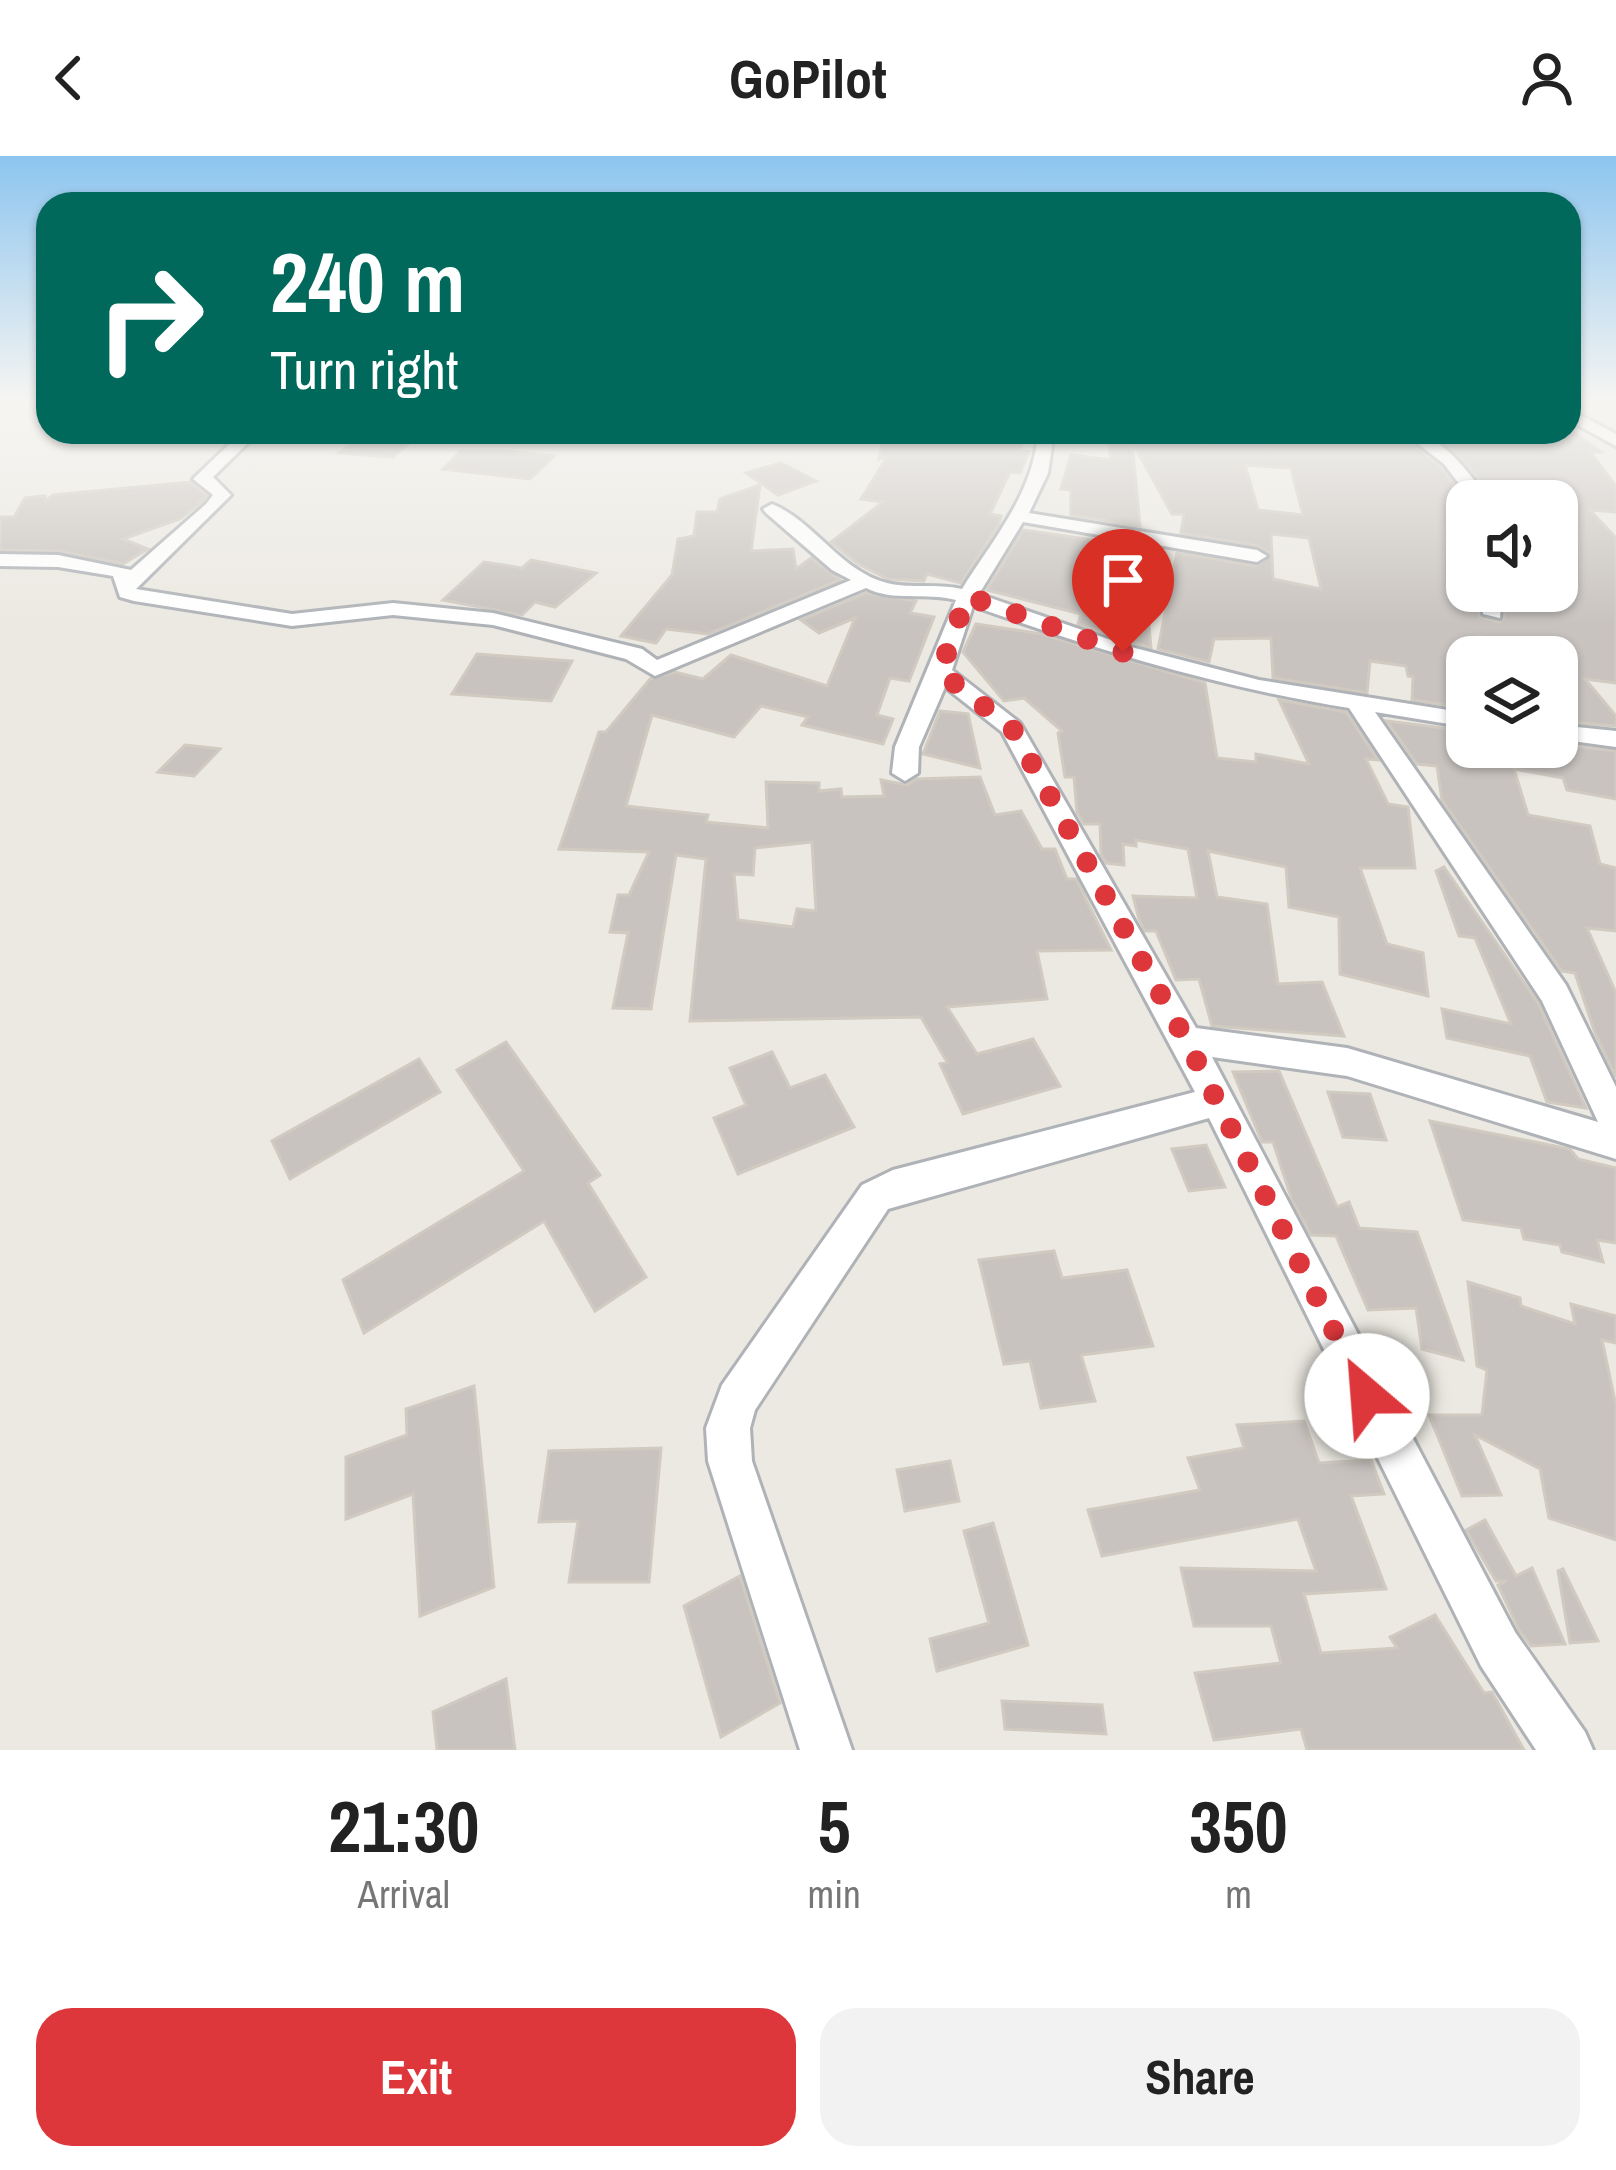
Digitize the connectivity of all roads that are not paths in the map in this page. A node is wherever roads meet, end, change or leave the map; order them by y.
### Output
1 (205, 475) edge
2 (1036, 475) edge
3 (772, 509) dead end
4 (1017, 516) junction
5 (1258, 556) dead end
6 (0, 560) edge
7 (862, 582) junction
8 (128, 583) junction
9 (967, 596) junction
10 (940, 672) junction
11 (1356, 703) junction
12 (1446, 717) edge
13 (1578, 734) edge
14 (1616, 739) edge
15 (905, 773) dead end
16 (1186, 1040) junction
17 (1214, 1102) junction
18 (1616, 1123) edge
19 (1616, 1143) edge
20 (826, 1750) edge
21 (1567, 1750) edge

1 - 8 street
2 - 4 street
3 - 7 street
4 - 5 street
4 - 9 street
6 - 8 street
7 - 8 street
7 - 9 street
9 - 10 street
9 - 11 street
10 - 15 street
10 - 16 street
11 - 12 street
11 - 18 street
13 - 14 street
16 - 17 street
16 - 19 street
17 - 20 street
17 - 21 street

